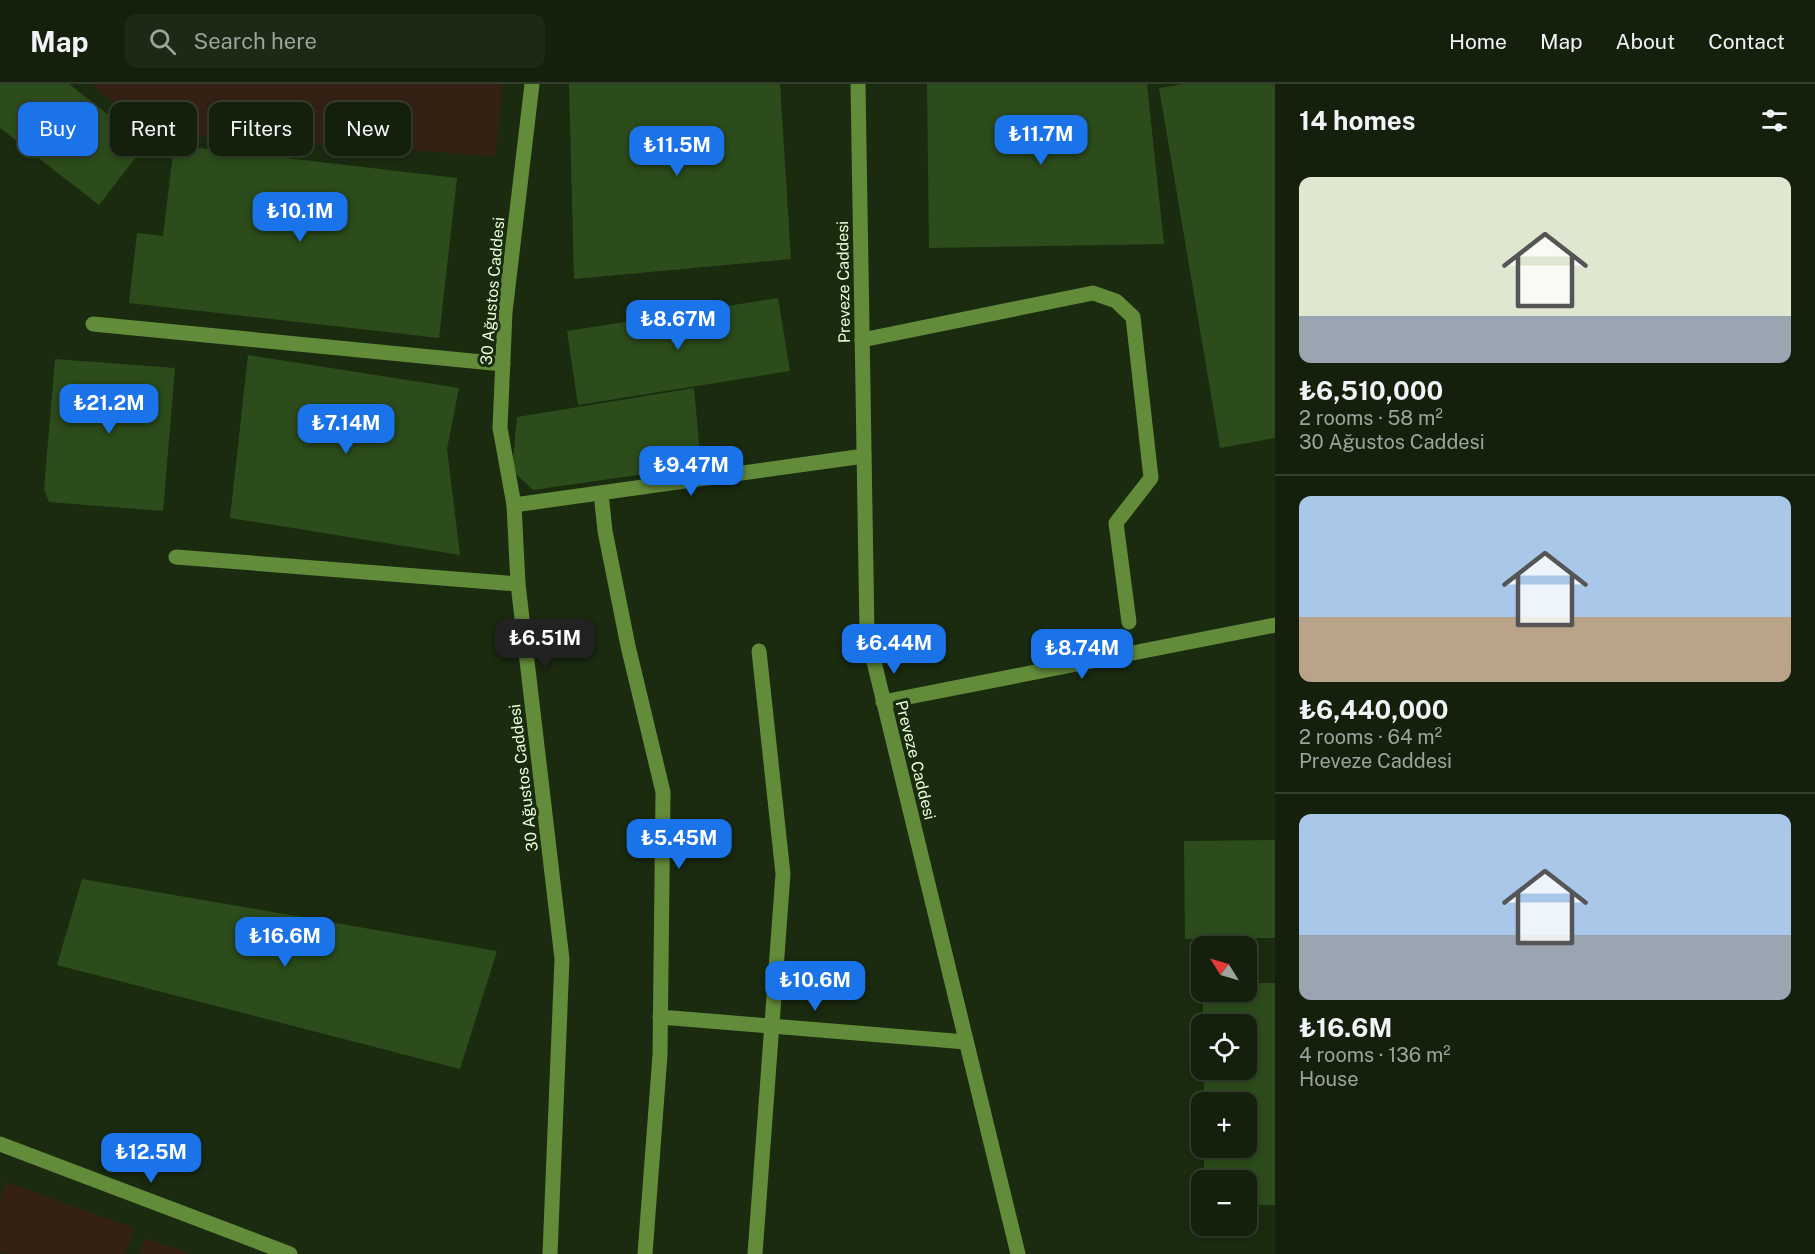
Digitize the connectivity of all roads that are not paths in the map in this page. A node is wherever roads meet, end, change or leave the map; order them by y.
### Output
1 (532, 84) edge
2 (858, 84) edge
3 (93, 324) dead end
4 (862, 340) junction
5 (503, 364) junction
6 (864, 456) junction
7 (601, 493) junction
8 (514, 505) junction
9 (176, 558) dead end
10 (518, 584) junction
11 (1129, 622) dead end
12 (1275, 625) edge
13 (759, 651) dead end
14 (883, 702) junction
15 (660, 1017) junction
16 (772, 1025) junction
17 (966, 1042) junction
18 (0, 1144) edge
19 (271, 1250) edge
20 (290, 1254) edge
21 (550, 1254) edge
22 (645, 1254) edge
23 (755, 1254) edge
24 (1018, 1254) edge

1 - 5 street, 30 Ağustos Caddesi
2 - 4 street, Preveze Caddesi
3 - 5 street
4 - 6 street, Preveze Caddesi
4 - 11 street
5 - 8 street, 30 Ağustos Caddesi
6 - 7 street
6 - 14 street, Preveze Caddesi
7 - 8 street
7 - 15 street
8 - 10 street, 30 Ağustos Caddesi
9 - 10 street
10 - 21 street, 30 Ağustos Caddesi
12 - 14 street
13 - 16 street
14 - 17 street, Preveze Caddesi
15 - 16 street
15 - 22 street
16 - 17 street
16 - 23 street
17 - 24 street, Preveze Caddesi
18 - 19 street
19 - 20 street

